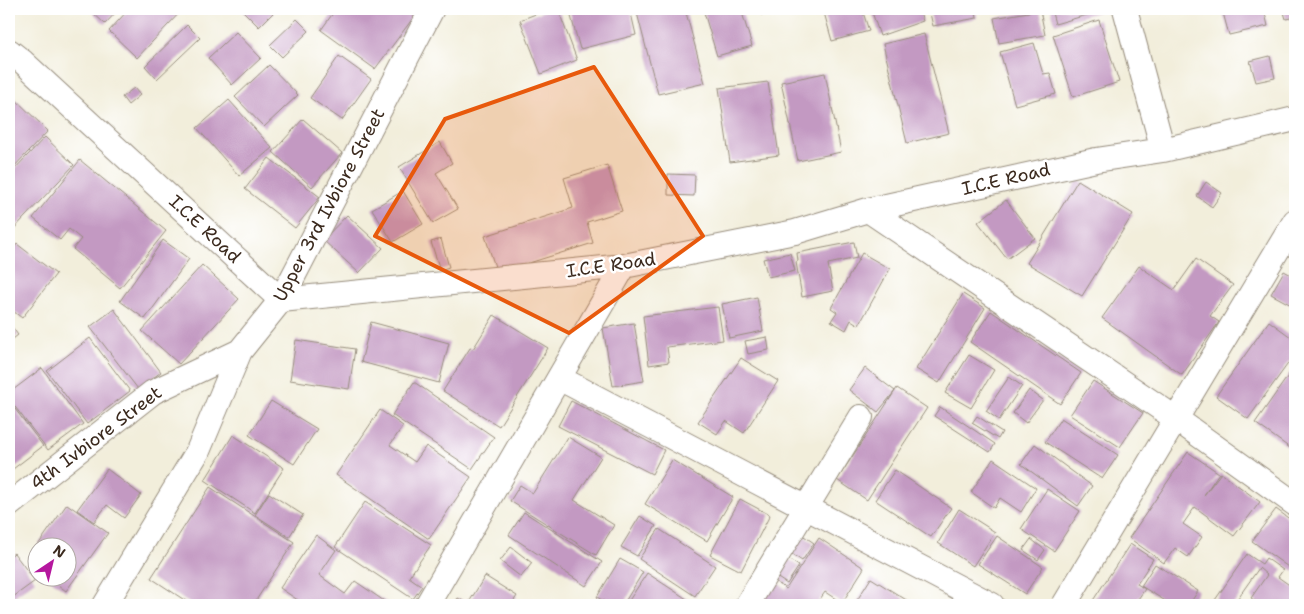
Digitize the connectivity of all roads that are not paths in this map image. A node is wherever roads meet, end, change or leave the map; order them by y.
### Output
1 (432, 9) edge
2 (1125, 9) edge
3 (14, 62) edge
4 (1295, 118) edge
5 (1163, 150) junction
6 (868, 210) junction
7 (1295, 221) edge
8 (624, 266) junction
9 (281, 300) junction
10 (240, 351) junction
11 (559, 378) junction
12 (861, 417) dead end
13 (1175, 418) junction
14 (9, 504) edge
15 (1295, 504) edge
16 (806, 508) junction
17 (105, 605) edge
18 (427, 605) edge
19 (747, 605) edge
20 (992, 605) edge
21 (1064, 605) edge

1 - 9 street, Upper 3rd Ivbiore Street
2 - 5 street
3 - 9 street, I.C.E Road
4 - 5 street, I.C.E Road
5 - 6 street, I.C.E Road
6 - 8 street, I.C.E Road
6 - 13 street
7 - 13 street
8 - 9 street, I.C.E Road
8 - 11 street
9 - 10 street, Upper 3rd Ivbiore Street
10 - 14 street, 4th Ivbiore Street
10 - 17 street, Upper 3rd Ivbiore Street
11 - 16 street
11 - 18 street
12 - 16 street
13 - 15 street
13 - 21 street
16 - 19 street
16 - 20 street

